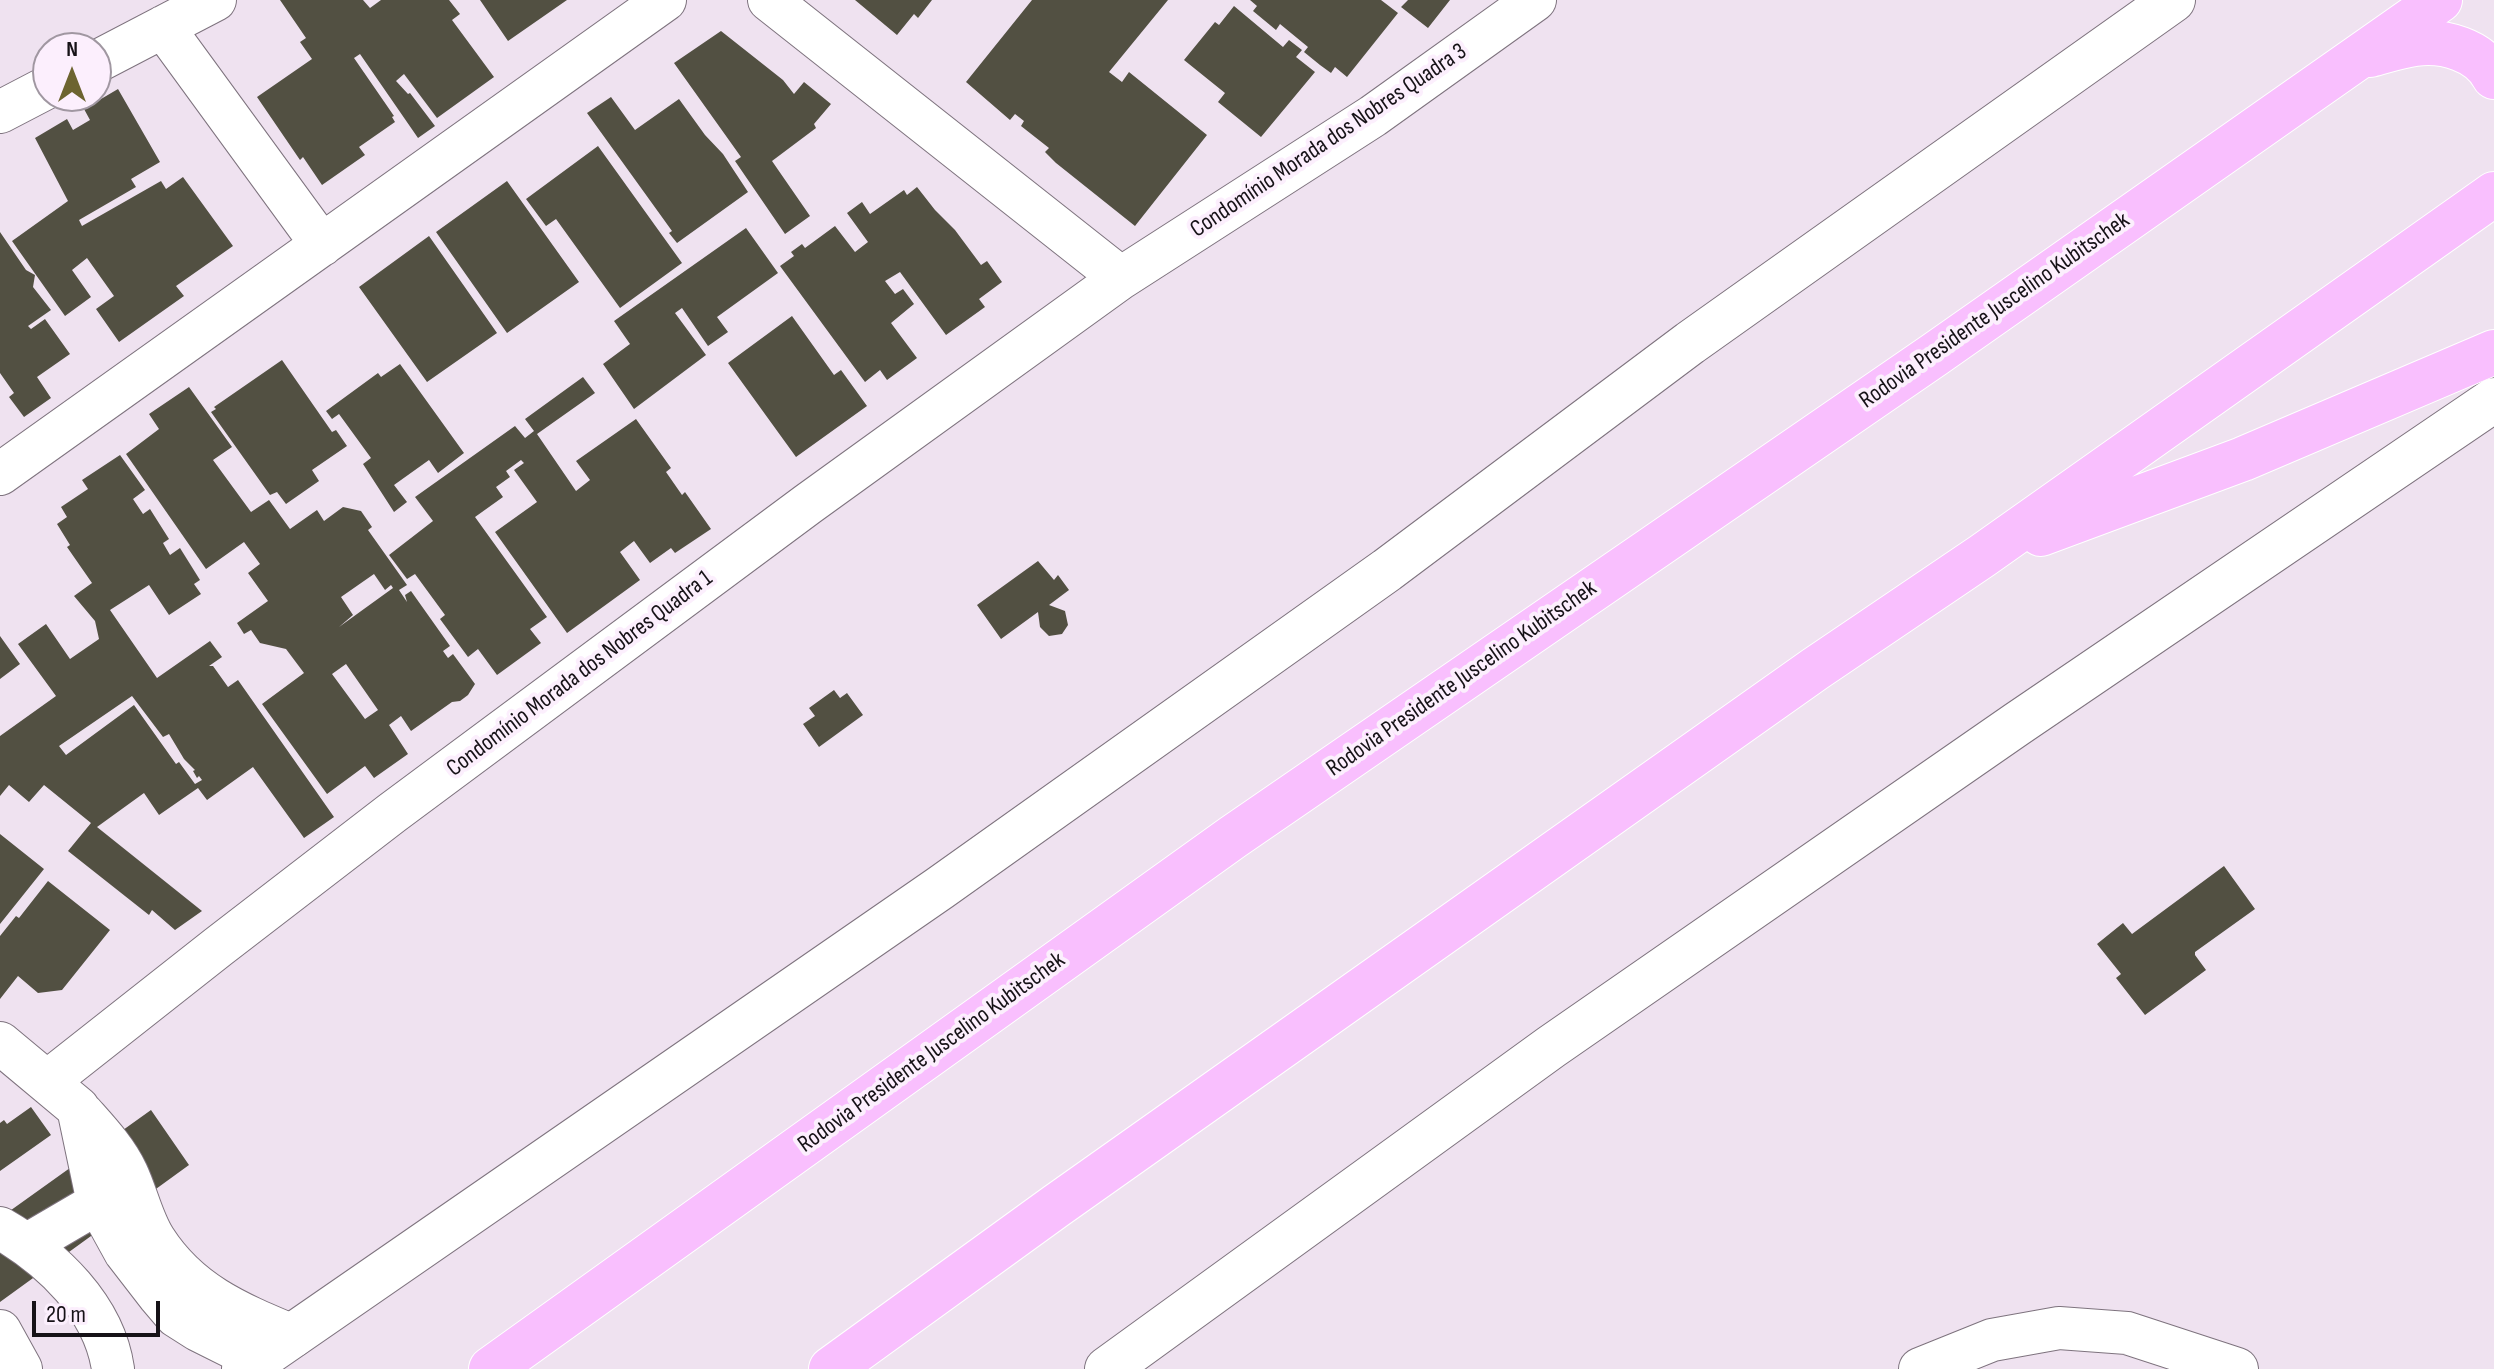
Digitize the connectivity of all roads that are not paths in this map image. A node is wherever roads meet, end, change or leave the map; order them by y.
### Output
1 (215, 0) edge
2 (665, 0) edge
3 (769, 0) edge
4 (1535, 0) edge
5 (2173, 0) edge
6 (2440, 0) edge
7 (163, 27) junction
8 (112, 54) edge
9 (2352, 60) junction
10 (2494, 77) edge
11 (32, 95) edge
12 (0, 112) edge
13 (2490, 188) edge
14 (322, 245) junction
15 (1121, 278) junction
16 (2494, 352) edge
17 (2494, 400) edge
18 (0, 474) edge
19 (1982, 556) junction
20 (0, 1043) edge
21 (63, 1094) junction
22 (98, 1203) junction
23 (14, 1236) edge
24 (125, 1252) junction
25 (73, 1285) junction
26 (0, 1331) edge
27 (265, 1355) edge
28 (1127, 1363) edge
29 (21, 1369) edge
30 (113, 1369) edge
31 (491, 1369) edge
32 (831, 1369) edge
33 (1920, 1369) edge
34 (2237, 1369) edge

1 - 7 street
2 - 14 street
3 - 15 street
4 - 15 street, Condomínio Morada dos Nobres Quadra 3
5 - 27 main road
6 - 9 highway, Rodovia Presidente Juscelino Kubitschek
7 - 8 street
7 - 14 street
9 - 10 highway
9 - 31 highway, Rodovia Presidente Juscelino Kubitschek
11 - 12 street
13 - 19 highway
14 - 18 street
15 - 21 street, Condomínio Morada dos Nobres Quadra 1
16 - 19 highway
17 - 28 main road
19 - 32 highway
20 - 21 street
21 - 22 street
21 - 27 street
22 - 23 street
22 - 24 street
23 - 25 street
24 - 25 street
24 - 27 street
25 - 30 street
26 - 29 street
33 - 34 street

